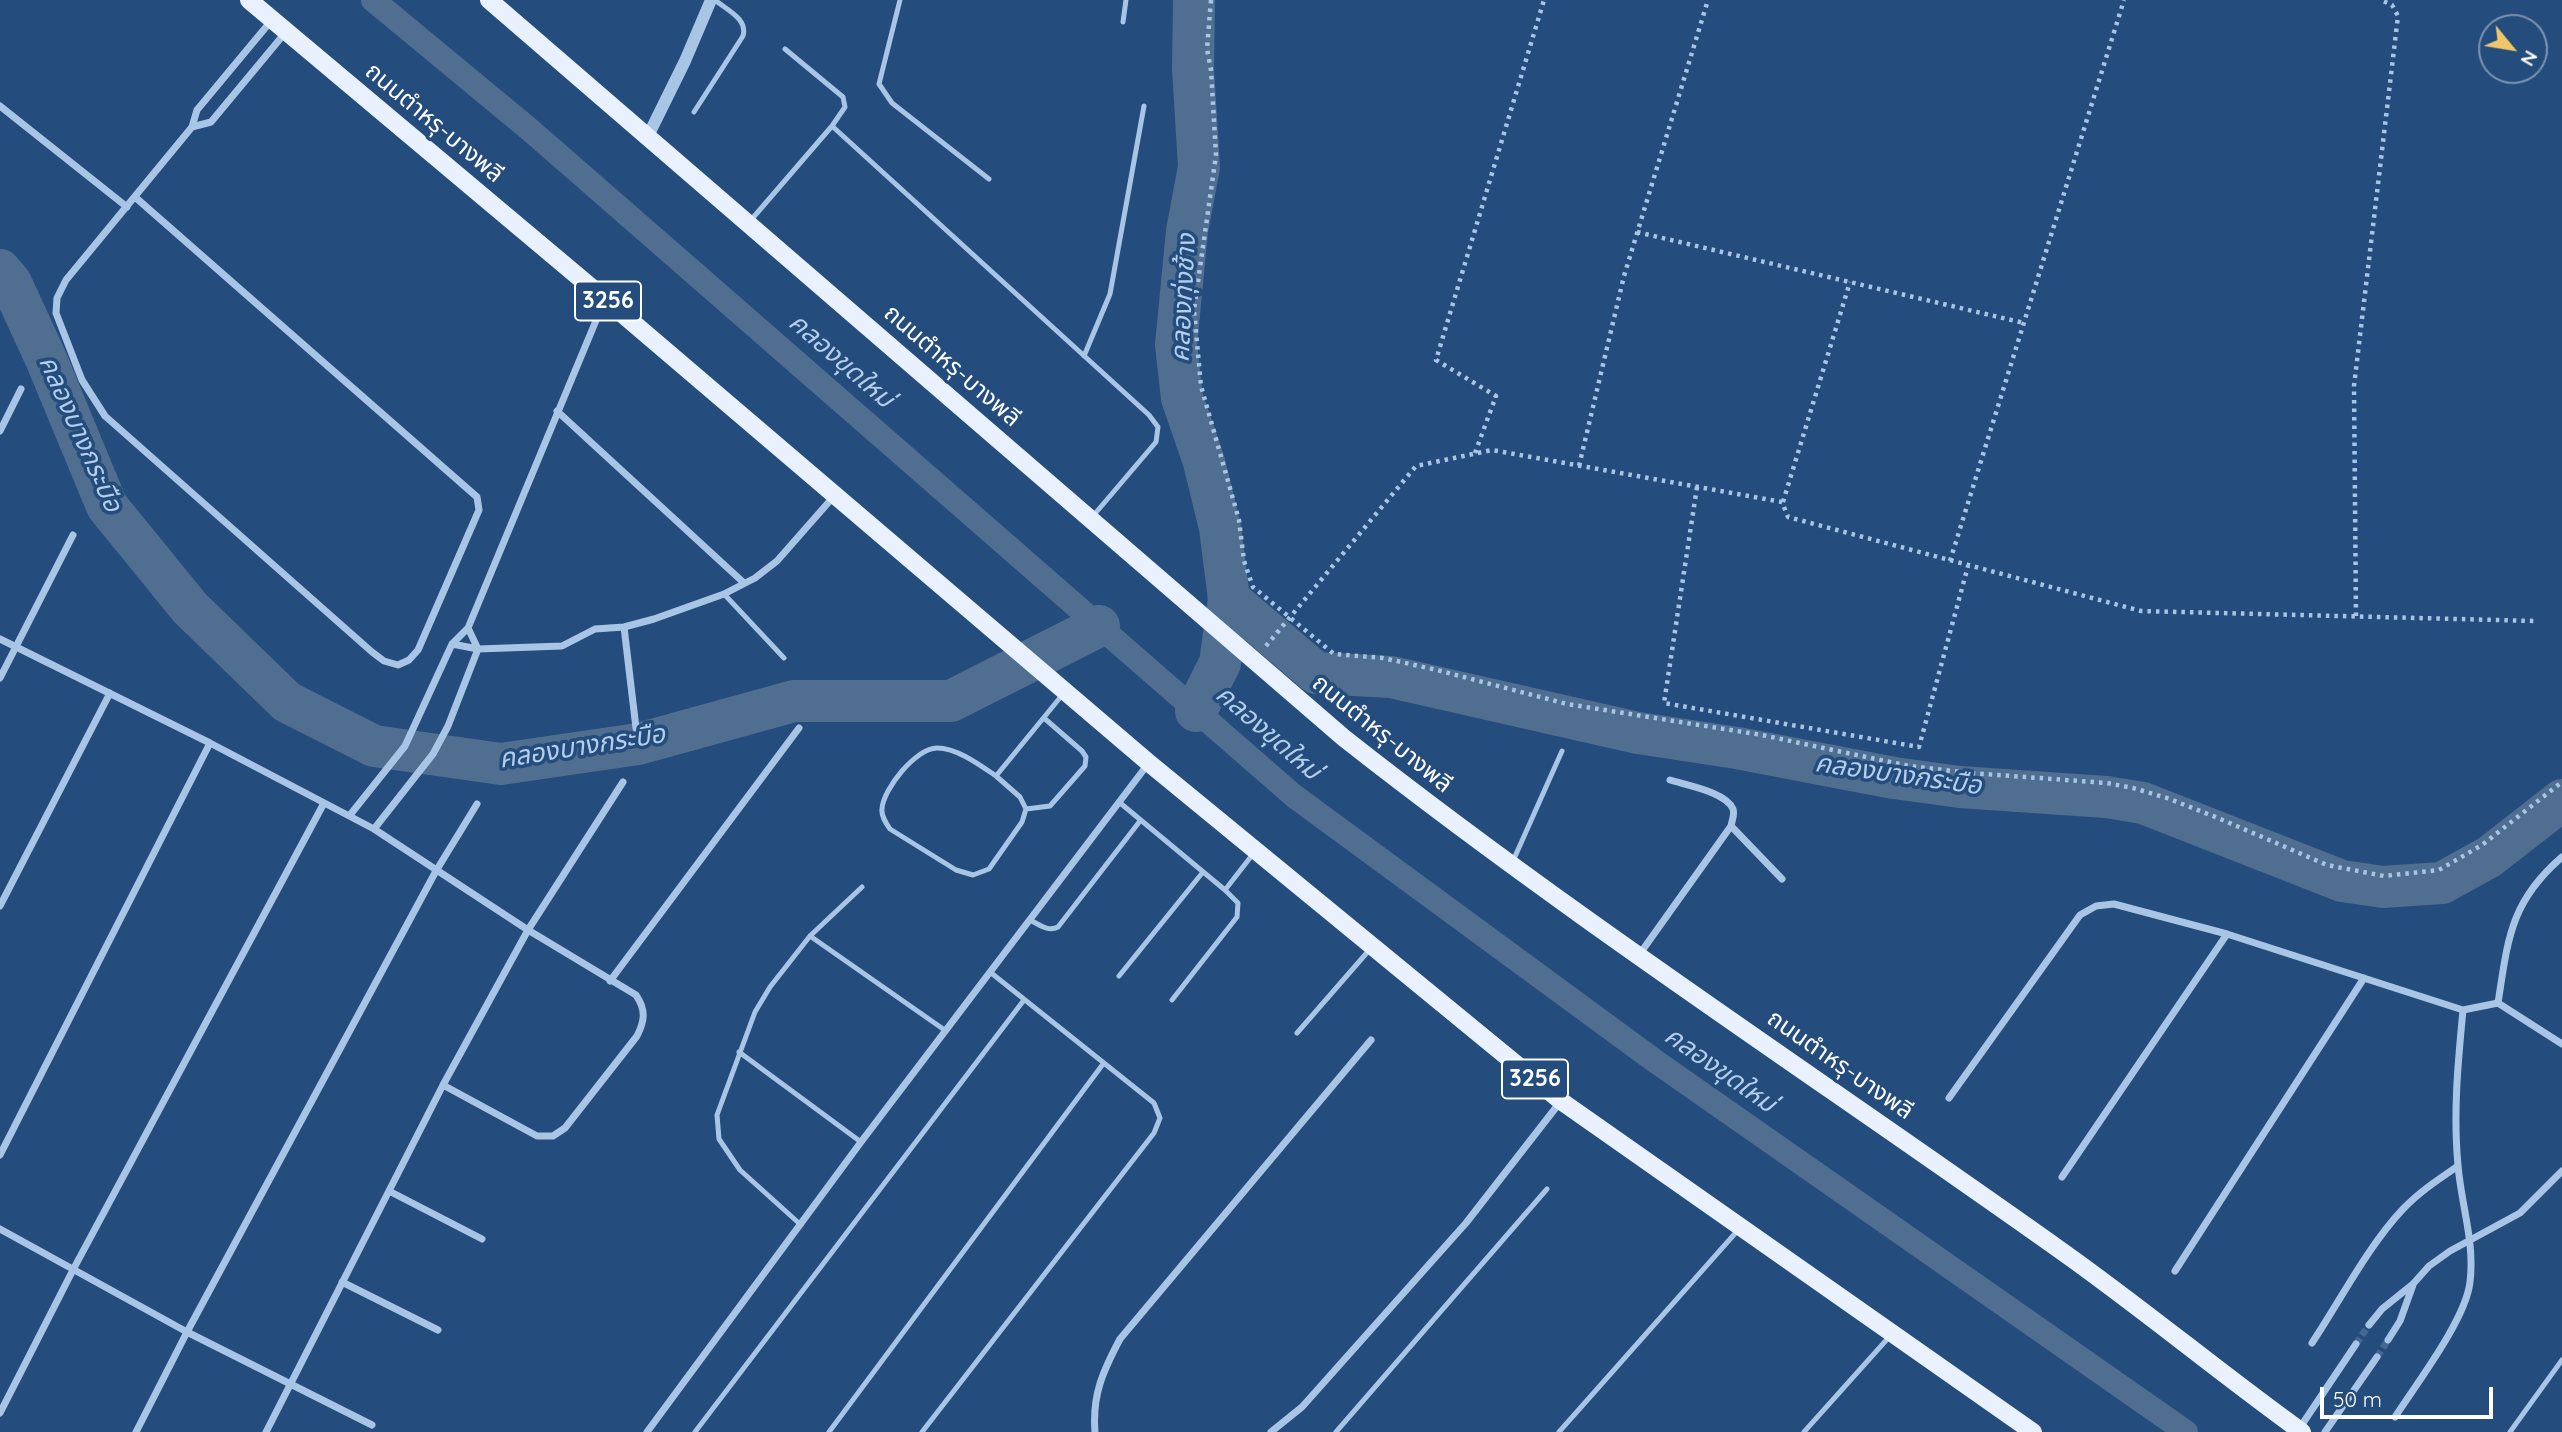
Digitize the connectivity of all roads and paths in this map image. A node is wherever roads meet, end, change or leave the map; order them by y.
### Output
1 (249, 0) edge
2 (489, 0) edge
3 (713, 0) edge
4 (900, 0) edge
5 (1126, 0) edge
6 (1211, 0) edge
7 (1544, 0) edge
8 (1708, 0) edge
9 (2124, 0) edge
10 (2381, 0) edge
11 (1123, 22) dead end
12 (279, 25) junction
13 (785, 49) dead end
14 (0, 106) edge
15 (1144, 106) dead end
16 (694, 112) dead end
17 (832, 126) junction
18 (192, 127) junction
19 (648, 136) junction
20 (989, 179) dead end
21 (135, 197) junction
22 (127, 206) junction
23 (749, 223) junction
24 (1637, 232) junction
25 (1850, 282) junction
26 (605, 299) junction
27 (2024, 323) junction
28 (1084, 356) junction
29 (22, 389) dead end
30 (557, 411) junction
31 (0, 431) edge
32 (1475, 454) junction
33 (1579, 466) junction
34 (1697, 487) junction
35 (835, 495) junction
36 (1783, 502) junction
37 (1091, 519) junction
38 (73, 535) dead end
39 (1950, 561) junction
40 (1968, 566) junction
41 (744, 583) junction
42 (724, 594) junction
43 (2356, 616) junction
44 (2536, 621) dead end
45 (624, 627) junction
46 (468, 628) junction
47 (0, 639) edge
48 (452, 644) junction
49 (17, 647) junction
50 (478, 649) junction
51 (784, 658) dead end
52 (1254, 660) junction
53 (0, 678) edge
54 (1064, 691) junction
55 (110, 693) junction
56 (1044, 718) junction
57 (636, 728) dead end
58 (799, 729) dead end
59 (211, 743) junction
60 (1562, 751) dead end
61 (1149, 763) junction
62 (996, 776) junction
63 (1670, 780) dead end
64 (623, 782) dead end
65 (2562, 782) edge
66 (1119, 802) junction
67 (324, 803) junction
68 (477, 804) dead end
69 (1026, 809) junction
70 (351, 816) junction
71 (1140, 821) junction
72 (1731, 826) junction
73 (374, 829) junction
74 (1255, 851) junction
75 (2562, 857) edge
76 (1511, 864) junction
77 (436, 871) junction
78 (1203, 872) junction
79 (1782, 879) dead end
80 (862, 887) dead end
81 (1225, 890) junction
82 (0, 906) edge
83 (1030, 920) junction
84 (528, 930) junction
85 (2227, 934) junction
86 (810, 936) junction
87 (1373, 946) junction
88 (1639, 955) junction
89 (990, 972) junction
90 (1119, 976) dead end
91 (2364, 978) junction
92 (610, 981) junction
93 (1024, 1000) junction
94 (1172, 1000) dead end
95 (2498, 1003) junction
96 (2463, 1010) junction
97 (946, 1031) junction
98 (1297, 1032) dead end
99 (1371, 1040) dead end
100 (2562, 1044) edge
101 (739, 1052) junction
102 (1102, 1064) junction
103 (443, 1085) junction
104 (1949, 1098) dead end
105 (1561, 1101) junction
106 (861, 1142) junction
107 (0, 1155) edge
108 (2458, 1166) junction
109 (2562, 1171) edge
110 (2062, 1177) dead end
111 (1547, 1189) dead end
112 (389, 1191) junction
113 (802, 1225) junction
114 (1741, 1227) junction
115 (0, 1228) edge
116 (482, 1239) dead end
117 (2471, 1239) junction
118 (74, 1268) junction
119 (2175, 1271) dead end
120 (342, 1282) junction
121 (2413, 1284) junction
122 (2369, 1325) tunnel mouth
123 (438, 1330) dead end
124 (187, 1332) junction
125 (1892, 1334) junction
126 (2388, 1340) tunnel mouth
127 (2312, 1343) dead end
128 (2356, 1344) tunnel mouth
129 (2377, 1357) tunnel mouth
130 (2562, 1360) edge
131 (290, 1384) junction
132 (0, 1413) edge
133 (2395, 1417) dead end
134 (372, 1425) dead end
135 (2027, 1430) edge
136 (2300, 1431) edge
137 (136, 1432) edge
138 (266, 1432) edge
139 (647, 1432) edge
140 (695, 1432) edge
141 (829, 1432) edge
142 (922, 1432) edge
143 (1095, 1432) edge
144 (1271, 1432) edge
145 (1336, 1432) edge
146 (1559, 1432) edge
147 (1804, 1432) edge
148 (2325, 1432) edge
149 (2510, 1432) edge

1 - 12 main road, ถนนตำหรุ-บางพลี / 3256
2 - 19 main road, ถนนตำหรุ-บางพลี
3 - 16 lane
3 - 19 street
4 - 20 lane
5 - 11 lane
6 - 65 path, bridge
7 - 32 path
8 - 24 path
9 - 27 path
10 - 43 path
12 - 18 street
12 - 18 street
12 - 26 main road, ถนนตำหรุ-บางพลี / 3256
13 - 17 lane
14 - 22 street
15 - 28 lane
17 - 23 lane
17 - 28 lane
18 - 21 street
19 - 23 main road, ถนนตำหรุ-บางพลี
21 - 22 street
21 - 22 street
23 - 37 main road, ถนนตำหรุ-บางพลี
24 - 25 path
24 - 33 path
25 - 27 path
25 - 36 path
26 - 30 street
26 - 35 main road, ถนนตำหรุ-บางพลี / 3256
27 - 39 path
28 - 37 lane
29 - 31 street
30 - 41 street
30 - 46 street
32 - 33 path
32 - 52 path
33 - 34 path
34 - 36 path
34 - 40 path
35 - 41 street
35 - 54 main road, ถนนตำหรุ-บางพลี / 3256
36 - 39 path
37 - 52 main road, ถนนตำหรุ-บางพลี
38 - 49 street
39 - 40 path
40 - 43 path
41 - 42 street
42 - 45 street
42 - 51 lane
43 - 44 path
45 - 50 street
45 - 57 street
46 - 48 street
46 - 50 street
47 - 49 street
48 - 50 street
48 - 70 street
49 - 53 street
49 - 55 street
50 - 73 street
52 - 76 main road, ถนนตำหรุ-บางพลี
54 - 56 lane
54 - 61 main road, ถนนตำหรุ-บางพลี / 3256
55 - 59 street
55 - 82 street
56 - 62 lane
56 - 69 lane
58 - 92 street
59 - 67 street
59 - 107 street
60 - 76 lane
61 - 66 street
61 - 74 main road, ถนนตำหรุ-บางพลี / 3256
62 - 69 lane
62 - 69 lane
63 - 72 street
64 - 84 street
66 - 71 lane
66 - 83 street
67 - 70 street
67 - 118 street
68 - 77 street
70 - 73 street
71 - 78 lane
71 - 83 lane
72 - 79 street
72 - 88 street
73 - 77 street
74 - 81 lane
74 - 87 main road, ถนนตำหรุ-บางพลี / 3256
75 - 95 street
76 - 88 main road, ถนนตำหรุ-บางพลี
77 - 84 street
77 - 124 street
78 - 81 lane
78 - 90 lane
80 - 86 lane
81 - 94 lane
83 - 89 street
84 - 92 street
84 - 103 street
85 - 91 street
85 - 104 street
85 - 110 street
86 - 97 lane
86 - 101 lane
87 - 98 lane
87 - 105 main road, ถนนตำหรุ-บางพลี / 3256
88 - 136 main road, ถนนตำหรุ-บางพลี
89 - 93 lane
89 - 97 street
91 - 96 street
91 - 119 street
92 - 103 street
93 - 102 lane
93 - 140 lane
95 - 96 street
95 - 100 street
96 - 108 street
97 - 106 street
99 - 143 street
101 - 106 lane
101 - 113 lane
102 - 141 lane
102 - 142 lane
103 - 112 street
105 - 114 main road, ถนนตำหรุ-บางพลี / 3256
105 - 144 street
106 - 113 street
108 - 117 street
108 - 127 street
109 - 117 street
111 - 145 lane
112 - 116 street
112 - 120 street
113 - 139 street
114 - 125 main road, ถนนตำหรุ-บางพลี / 3256
114 - 146 lane
115 - 118 street
117 - 121 street
117 - 133 street
118 - 124 street
118 - 132 street
120 - 123 street
120 - 131 street
121 - 122 street
121 - 126 street
124 - 131 street
124 - 137 street
125 - 135 main road, ถนนตำหรุ-บางพลี / 3256
125 - 147 lane
128 - 136 street
129 - 148 street
130 - 149 lane
131 - 134 street
131 - 138 street

